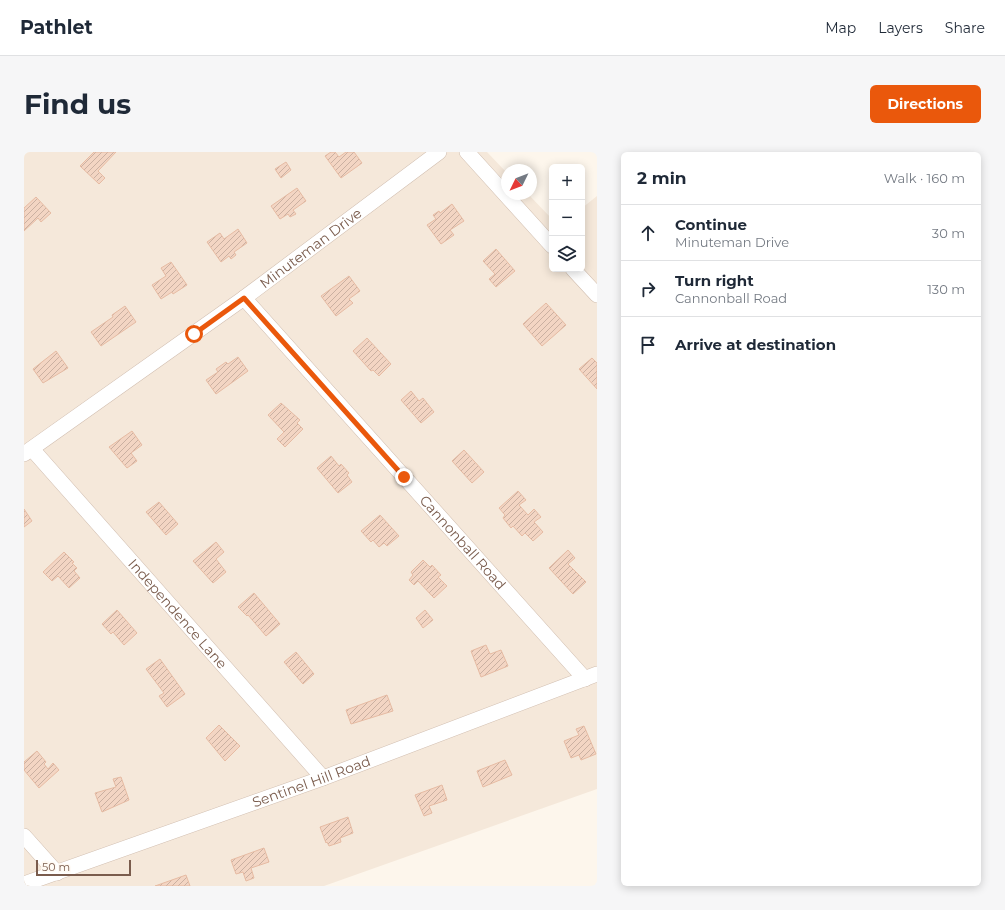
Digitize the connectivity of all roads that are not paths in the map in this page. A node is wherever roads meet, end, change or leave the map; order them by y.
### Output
1 (439, 152) edge
2 (467, 152) edge
3 (549, 243) edge
4 (576, 272) edge
5 (597, 295) edge
6 (244, 298) junction
7 (28, 451) edge
8 (591, 676) edge
9 (323, 778) junction
10 (24, 836) edge
11 (57, 873) junction
12 (24, 884) edge

1 - 6 street, Minuteman Drive
2 - 3 street
4 - 5 street
6 - 7 street, Minuteman Drive
6 - 8 street, Cannonball Road
7 - 9 street, Independence Lane
8 - 9 street, Sentinel Hill Road
9 - 11 street, Sentinel Hill Road
10 - 11 street
11 - 12 street, Sentinel Hill Road

